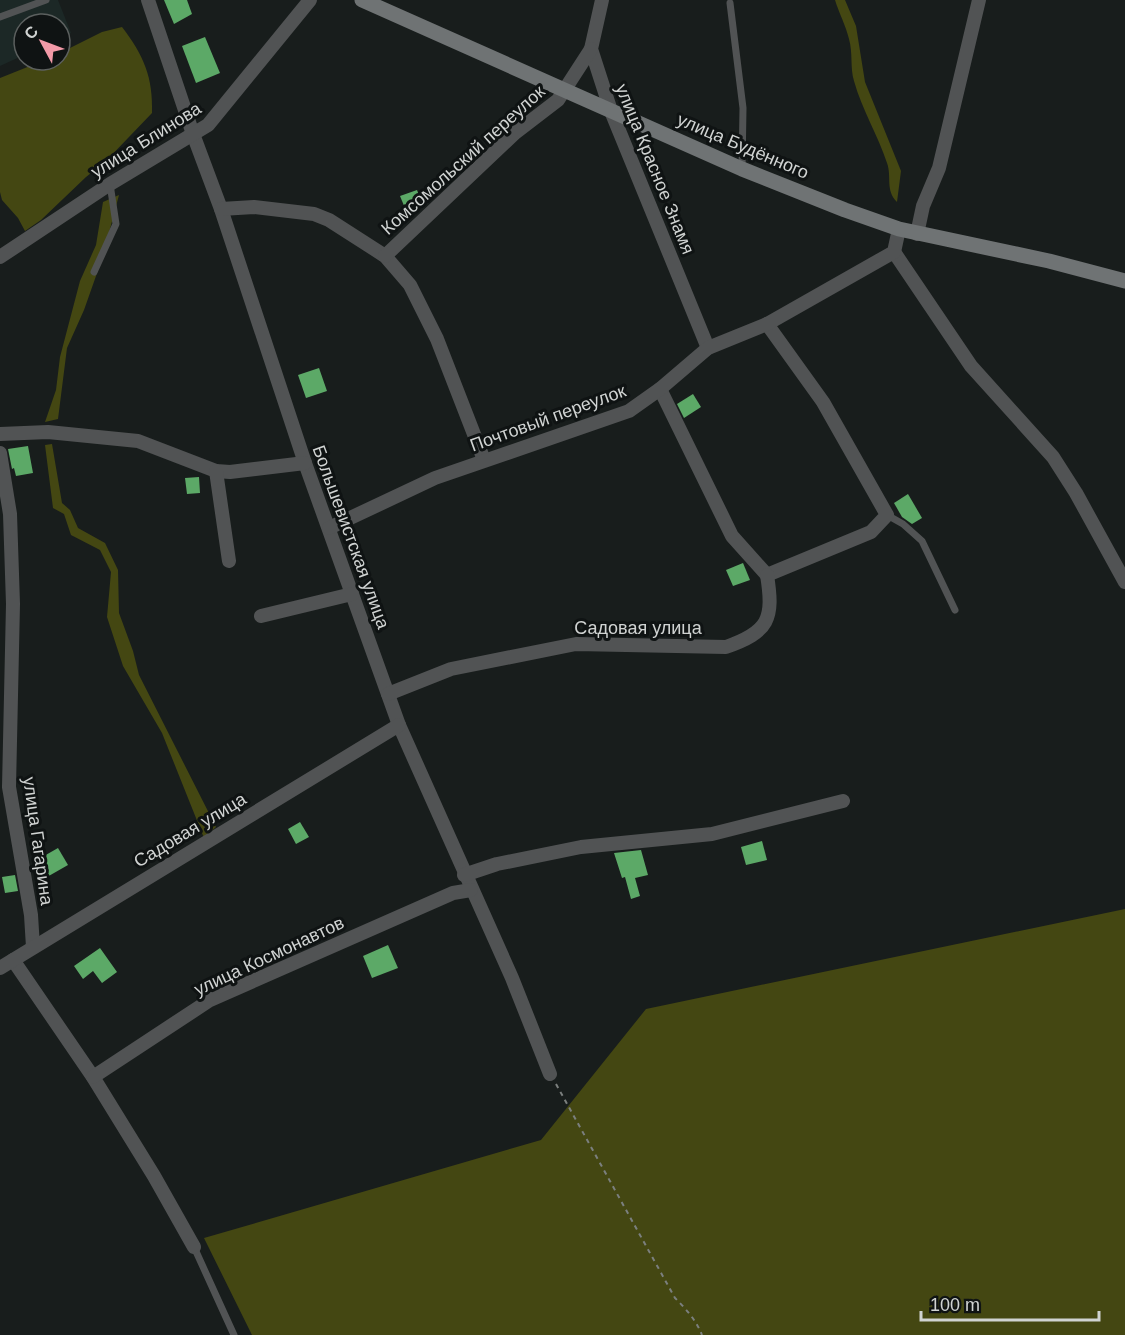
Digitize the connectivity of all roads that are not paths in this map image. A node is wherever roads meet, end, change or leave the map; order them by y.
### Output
1 (46, 0) edge
2 (148, 0) edge
3 (310, 0) edge
4 (362, 0) edge
5 (602, 0) edge
6 (980, 0) edge
7 (730, 3) dead end
8 (0, 17) edge
9 (591, 49) junction
10 (564, 91) junction
11 (611, 111) junction
12 (193, 134) junction
13 (742, 169) junction
14 (110, 184) junction
15 (221, 209) junction
16 (899, 229) junction
17 (917, 234) junction
18 (894, 252) junction
19 (385, 255) junction
20 (0, 257) edge
21 (94, 272) dead end
22 (1125, 281) edge
23 (767, 324) junction
24 (708, 348) junction
25 (660, 389) junction
26 (0, 434) edge
27 (0, 453) edge
28 (484, 460) junction
29 (305, 464) junction
30 (216, 471) junction
31 (887, 515) junction
32 (328, 528) junction
33 (229, 561) dead end
34 (6, 564) edge
35 (767, 575) junction
36 (1125, 582) edge
37 (352, 594) junction
38 (955, 610) dead end
39 (261, 616) dead end
40 (388, 694) junction
41 (399, 725) junction
42 (843, 801) dead end
43 (464, 875) junction
44 (471, 890) junction
45 (33, 947) junction
46 (12, 960) junction
47 (0, 968) edge
48 (550, 1074) road end
49 (93, 1077) junction
50 (194, 1247) joint
51 (234, 1335) edge

1 - 8 lane
2 - 12 street, Большевистская улица
3 - 12 street, улица Блинова
4 - 10 main road, улица Будённого
5 - 9 street
6 - 17 street
7 - 13 lane
9 - 10 street, Комсомольский переулок
9 - 11 street, улица Красное Знамя
10 - 11 main road, улица Будённого
10 - 19 street, Комсомольский переулок
11 - 13 main road, улица Будённого
11 - 24 street, улица Красное Знамя
12 - 14 street, улица Блинова
12 - 15 street, Большевистская улица
13 - 16 main road, улица Будённого
14 - 20 street, улица Блинова
14 - 21 lane
15 - 19 street, Комсомольский переулок
15 - 29 street, Большевистская улица
16 - 17 main road, улица Будённого
16 - 18 street
17 - 22 main road, улица Будённого
18 - 23 street, Почтовый переулок
18 - 36 street
19 - 28 street, Комсомольский переулок
23 - 24 street, Почтовый переулок
23 - 31 street
24 - 25 street, Почтовый переулок
25 - 28 street, Почтовый переулок
25 - 35 street
26 - 30 street
27 - 34 street, улица Гагарина
28 - 32 street, Почтовый переулок
29 - 30 street
29 - 32 street, Большевистская улица
30 - 33 street
31 - 35 street
31 - 38 lane
32 - 37 street, Большевистская улица
34 - 45 street, улица Гагарина
35 - 40 street, Садовая улица
37 - 39 street
37 - 40 street, Большевистская улица
40 - 41 street, Большевистская улица
41 - 43 street, Большевистская улица
41 - 45 street, Садовая улица
42 - 43 street
43 - 44 street, Большевистская улица
44 - 48 street, Большевистская улица
44 - 49 street, улица Космонавтов
45 - 46 street, Садовая улица
46 - 47 street, Садовая улица
46 - 49 street
49 - 50 street
50 - 51 lane

